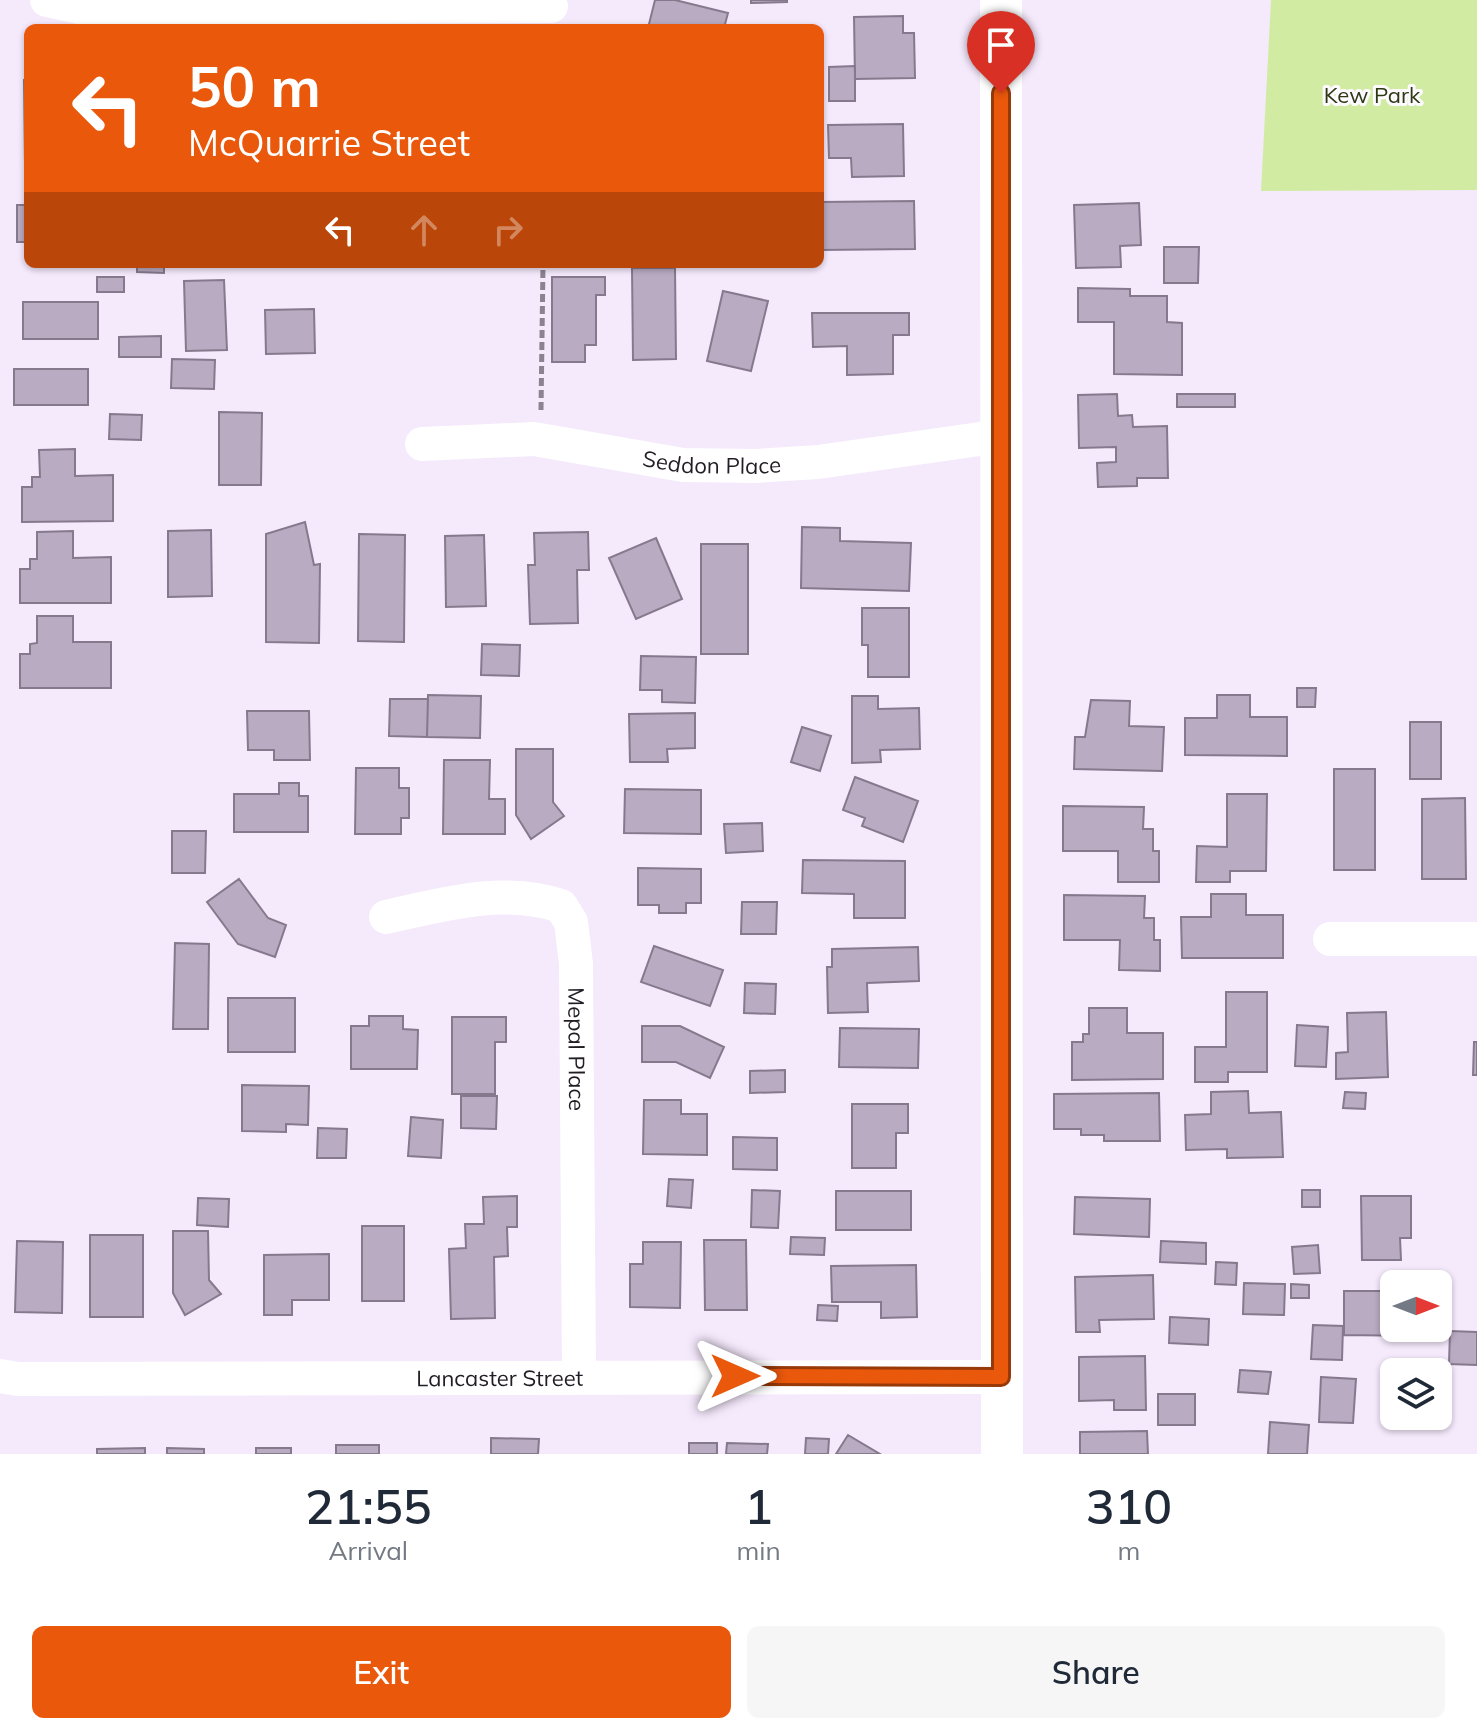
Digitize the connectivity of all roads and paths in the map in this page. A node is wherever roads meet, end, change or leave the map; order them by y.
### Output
1 (47, 0) edge
2 (1001, 0) edge
3 (551, 6) dead end
4 (543, 268) edge
5 (540, 415) dead end
6 (1001, 436) junction
7 (422, 444) dead end
8 (386, 917) dead end
9 (1330, 939) dead end
10 (1477, 939) edge
11 (579, 1375) junction
12 (0, 1376) edge
13 (1001, 1377) junction
14 (1002, 1454) edge

1 - 3 street
2 - 6 main road
4 - 5 path
6 - 7 street, Seddon Place
6 - 13 main road
8 - 11 street, Mepal Place
9 - 10 street
11 - 12 street, Lancaster Street
11 - 13 street, Lancaster Street
13 - 14 main road

